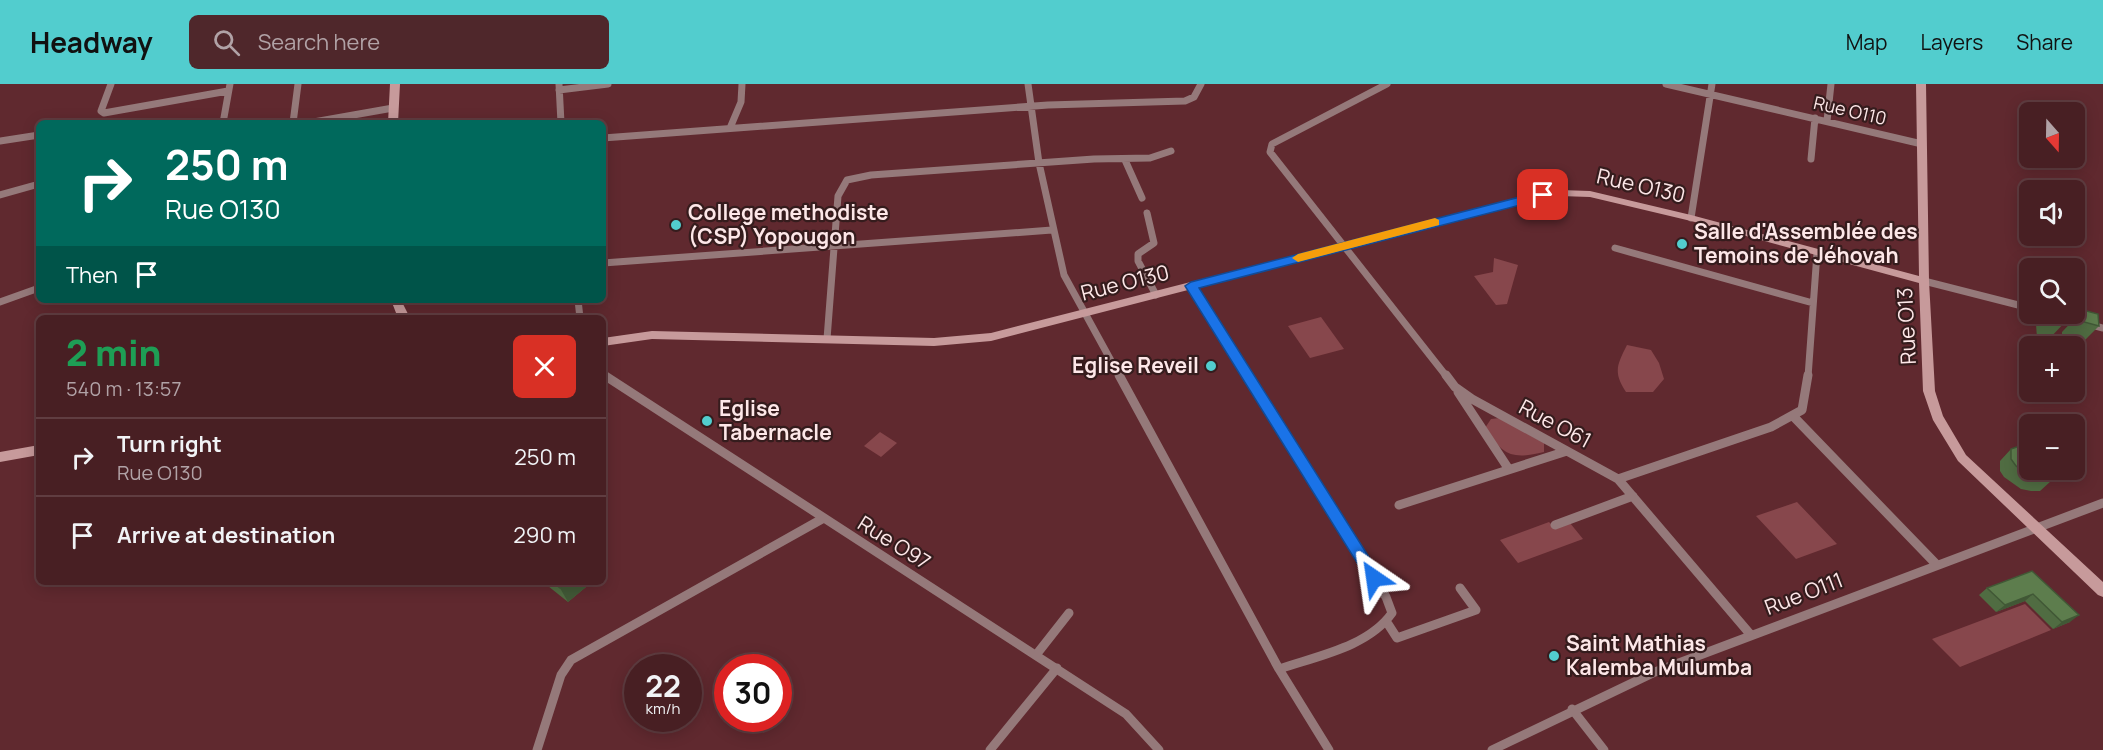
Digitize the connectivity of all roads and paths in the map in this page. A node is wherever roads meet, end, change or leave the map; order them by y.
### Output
1 (111, 84) edge
2 (298, 84) edge
3 (395, 84) edge
4 (608, 84) edge
5 (742, 84) edge
6 (1028, 84) edge
7 (1201, 84) edge
8 (1387, 84) edge
9 (1666, 84) edge
10 (1712, 84) edge
11 (1831, 84) edge
12 (1921, 84) edge
13 (559, 87) edge
14 (229, 88) edge
15 (1709, 95) junction
16 (1031, 107) junction
17 (393, 108) junction
18 (1815, 118) junction
19 (224, 120) edge
20 (294, 120) edge
21 (325, 120) edge
22 (393, 120) edge
23 (561, 120) edge
24 (1827, 121) junction
25 (730, 128) junction
26 (36, 135) edge
27 (606, 138) edge
28 (0, 141) edge
29 (1922, 144) junction
30 (1171, 151) dead end
31 (1811, 159) dead end
32 (1125, 160) junction
33 (1039, 163) junction
34 (36, 185) edge
35 (0, 195) edge
36 (1142, 198) dead end
37 (1147, 213) dead end
38 (1691, 218) junction
39 (1052, 230) junction
40 (832, 246) junction
41 (1345, 246) junction
42 (1615, 248) dead end
43 (1817, 253) junction
44 (606, 263) edge
45 (1924, 280) junction
46 (1191, 286) junction
47 (36, 289) edge
48 (1156, 295) junction
49 (0, 302) edge
50 (1813, 303) junction
51 (2019, 305) edge
52 (1084, 314) junction
53 (2085, 323) edge
54 (2103, 328) edge
55 (826, 339) junction
56 (606, 342) edge
57 (606, 377) edge
58 (1455, 387) junction
59 (1793, 417) junction
60 (36, 451) edge
61 (1567, 451) junction
62 (0, 457) edge
63 (1508, 468) junction
64 (1618, 479) junction
65 (1633, 496) junction
66 (2103, 503) edge
67 (1399, 505) dead end
68 (822, 519) junction
69 (1555, 525) dead end
70 (2034, 527) junction
71 (1936, 564) junction
72 (1460, 588) dead end
73 (2103, 591) edge
74 (1069, 613) dead end
75 (1388, 624) junction
76 (1750, 634) junction
77 (1036, 655) junction
78 (1057, 668) junction
79 (1279, 669) junction
80 (1572, 710) junction
81 (537, 750) edge
82 (990, 750) edge
83 (1159, 750) edge
84 (1329, 750) edge
85 (1492, 750) edge
86 (1604, 750) edge

1 - 14 street
2 - 20 street
3 - 17 street
4 - 13 street
5 - 25 street
6 - 16 street
7 - 16 street
8 - 41 street
9 - 15 street, Rue O110
10 - 15 street
11 - 24 street
12 - 29 street, Rue O13
13 - 23 street
14 - 19 street
15 - 18 street, Rue O110
15 - 38 street
16 - 25 street
16 - 33 street
17 - 21 street
17 - 22 street
18 - 24 street, Rue O110
18 - 31 street
24 - 29 street, Rue O110
25 - 27 street
26 - 28 street
29 - 45 street, Rue O13
30 - 32 street
32 - 33 street
32 - 36 street
33 - 39 street
33 - 40 street
34 - 35 street
37 - 48 street
38 - 41 street, Rue O130
38 - 43 street, Rue O130
39 - 40 street
39 - 52 street
40 - 44 street
40 - 55 street
41 - 46 street, Rue O130
41 - 58 street, Rue O61
42 - 50 street
43 - 45 street, Rue O130
43 - 50 street
45 - 51 street, Rue O130
45 - 70 street, Rue O13
46 - 48 street, Rue O130
46 - 75 street
47 - 49 street
48 - 52 street, Rue O130
50 - 59 street
52 - 55 street, Rue O130
52 - 79 street
53 - 54 street
55 - 56 street, Rue O130
57 - 68 street, Rue O97
58 - 61 street, Rue O61
58 - 63 street
59 - 64 street
59 - 71 street
60 - 62 street
61 - 63 street
61 - 64 street, Rue O61
63 - 67 street
64 - 65 street, Rue O61
65 - 69 street
65 - 76 street, Rue O61
66 - 70 street, Rue O111
68 - 77 street, Rue O97
68 - 81 street
70 - 71 street, Rue O111
70 - 73 street, Rue O13
71 - 76 street, Rue O111
72 - 75 street
74 - 77 street
75 - 79 street
76 - 80 street, Rue O111
77 - 78 street, Rue O97
78 - 82 street
78 - 83 street, Rue O97
79 - 84 street
80 - 85 street, Rue O111
80 - 86 street

